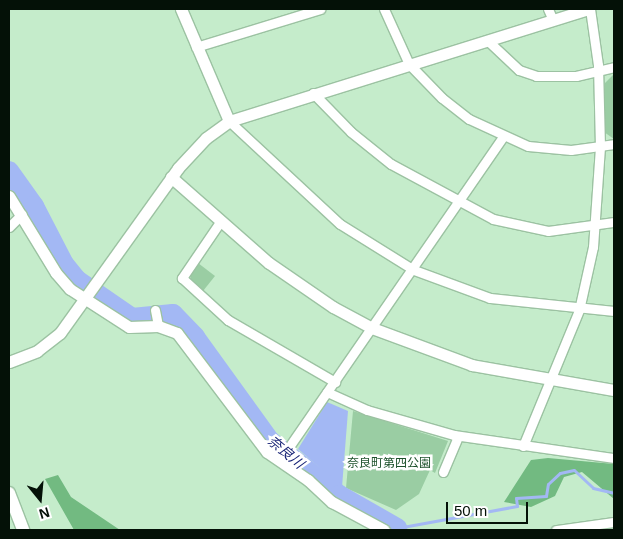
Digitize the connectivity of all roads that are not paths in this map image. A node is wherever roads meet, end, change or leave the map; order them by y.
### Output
1 (181, 9) edge
2 (320, 9) edge
3 (384, 9) edge
4 (589, 9) edge
5 (300, 12) edge
6 (551, 14) edge
7 (487, 40) junction
8 (196, 47) junction
9 (409, 64) junction
10 (614, 67) edge
11 (598, 71) junction
12 (313, 93) junction
13 (229, 121) junction
14 (503, 137) junction
15 (614, 144) edge
16 (600, 147) junction
17 (171, 177) junction
18 (9, 196) edge
19 (459, 201) junction
20 (22, 214) junction
21 (220, 222) junction
22 (614, 222) edge
23 (596, 225) junction
24 (9, 227) edge
25 (414, 270) junction
26 (87, 298) junction
27 (155, 310) dead end
28 (579, 310) junction
29 (614, 311) edge
30 (157, 323) junction
31 (372, 328) junction
32 (9, 362) edge
33 (335, 382) junction
34 (551, 382) junction
35 (614, 390) edge
36 (327, 392) junction
37 (458, 436) junction
38 (291, 444) dead end
39 (522, 446) junction
40 (614, 458) edge
41 (443, 472) dead end
42 (9, 493) edge
43 (614, 522) edge
44 (23, 530) edge
45 (384, 530) edge
46 (556, 530) edge

1 - 8 street
2 - 5 street
3 - 9 street
4 - 6 street
4 - 11 street
5 - 8 street
6 - 7 street
7 - 9 street
7 - 11 street
8 - 13 street
9 - 12 street
9 - 14 street
10 - 11 street
11 - 16 street
12 - 13 street
12 - 19 street
13 - 17 street
13 - 25 street
14 - 16 street
14 - 19 street
15 - 16 street
16 - 23 street
17 - 21 street
17 - 26 street
18 - 20 street
19 - 23 street
19 - 25 street
20 - 24 street
20 - 26 street
21 - 31 street
21 - 33 street
22 - 23 street
23 - 28 street
25 - 28 street
25 - 31 street
26 - 30 street
26 - 32 street
27 - 30 street
28 - 29 street
28 - 34 street
30 - 45 street
31 - 33 street
31 - 34 street
33 - 36 street
34 - 35 street
34 - 39 street
36 - 37 street
36 - 38 street
37 - 39 street
37 - 41 street
39 - 40 street
42 - 44 main road
43 - 46 street

